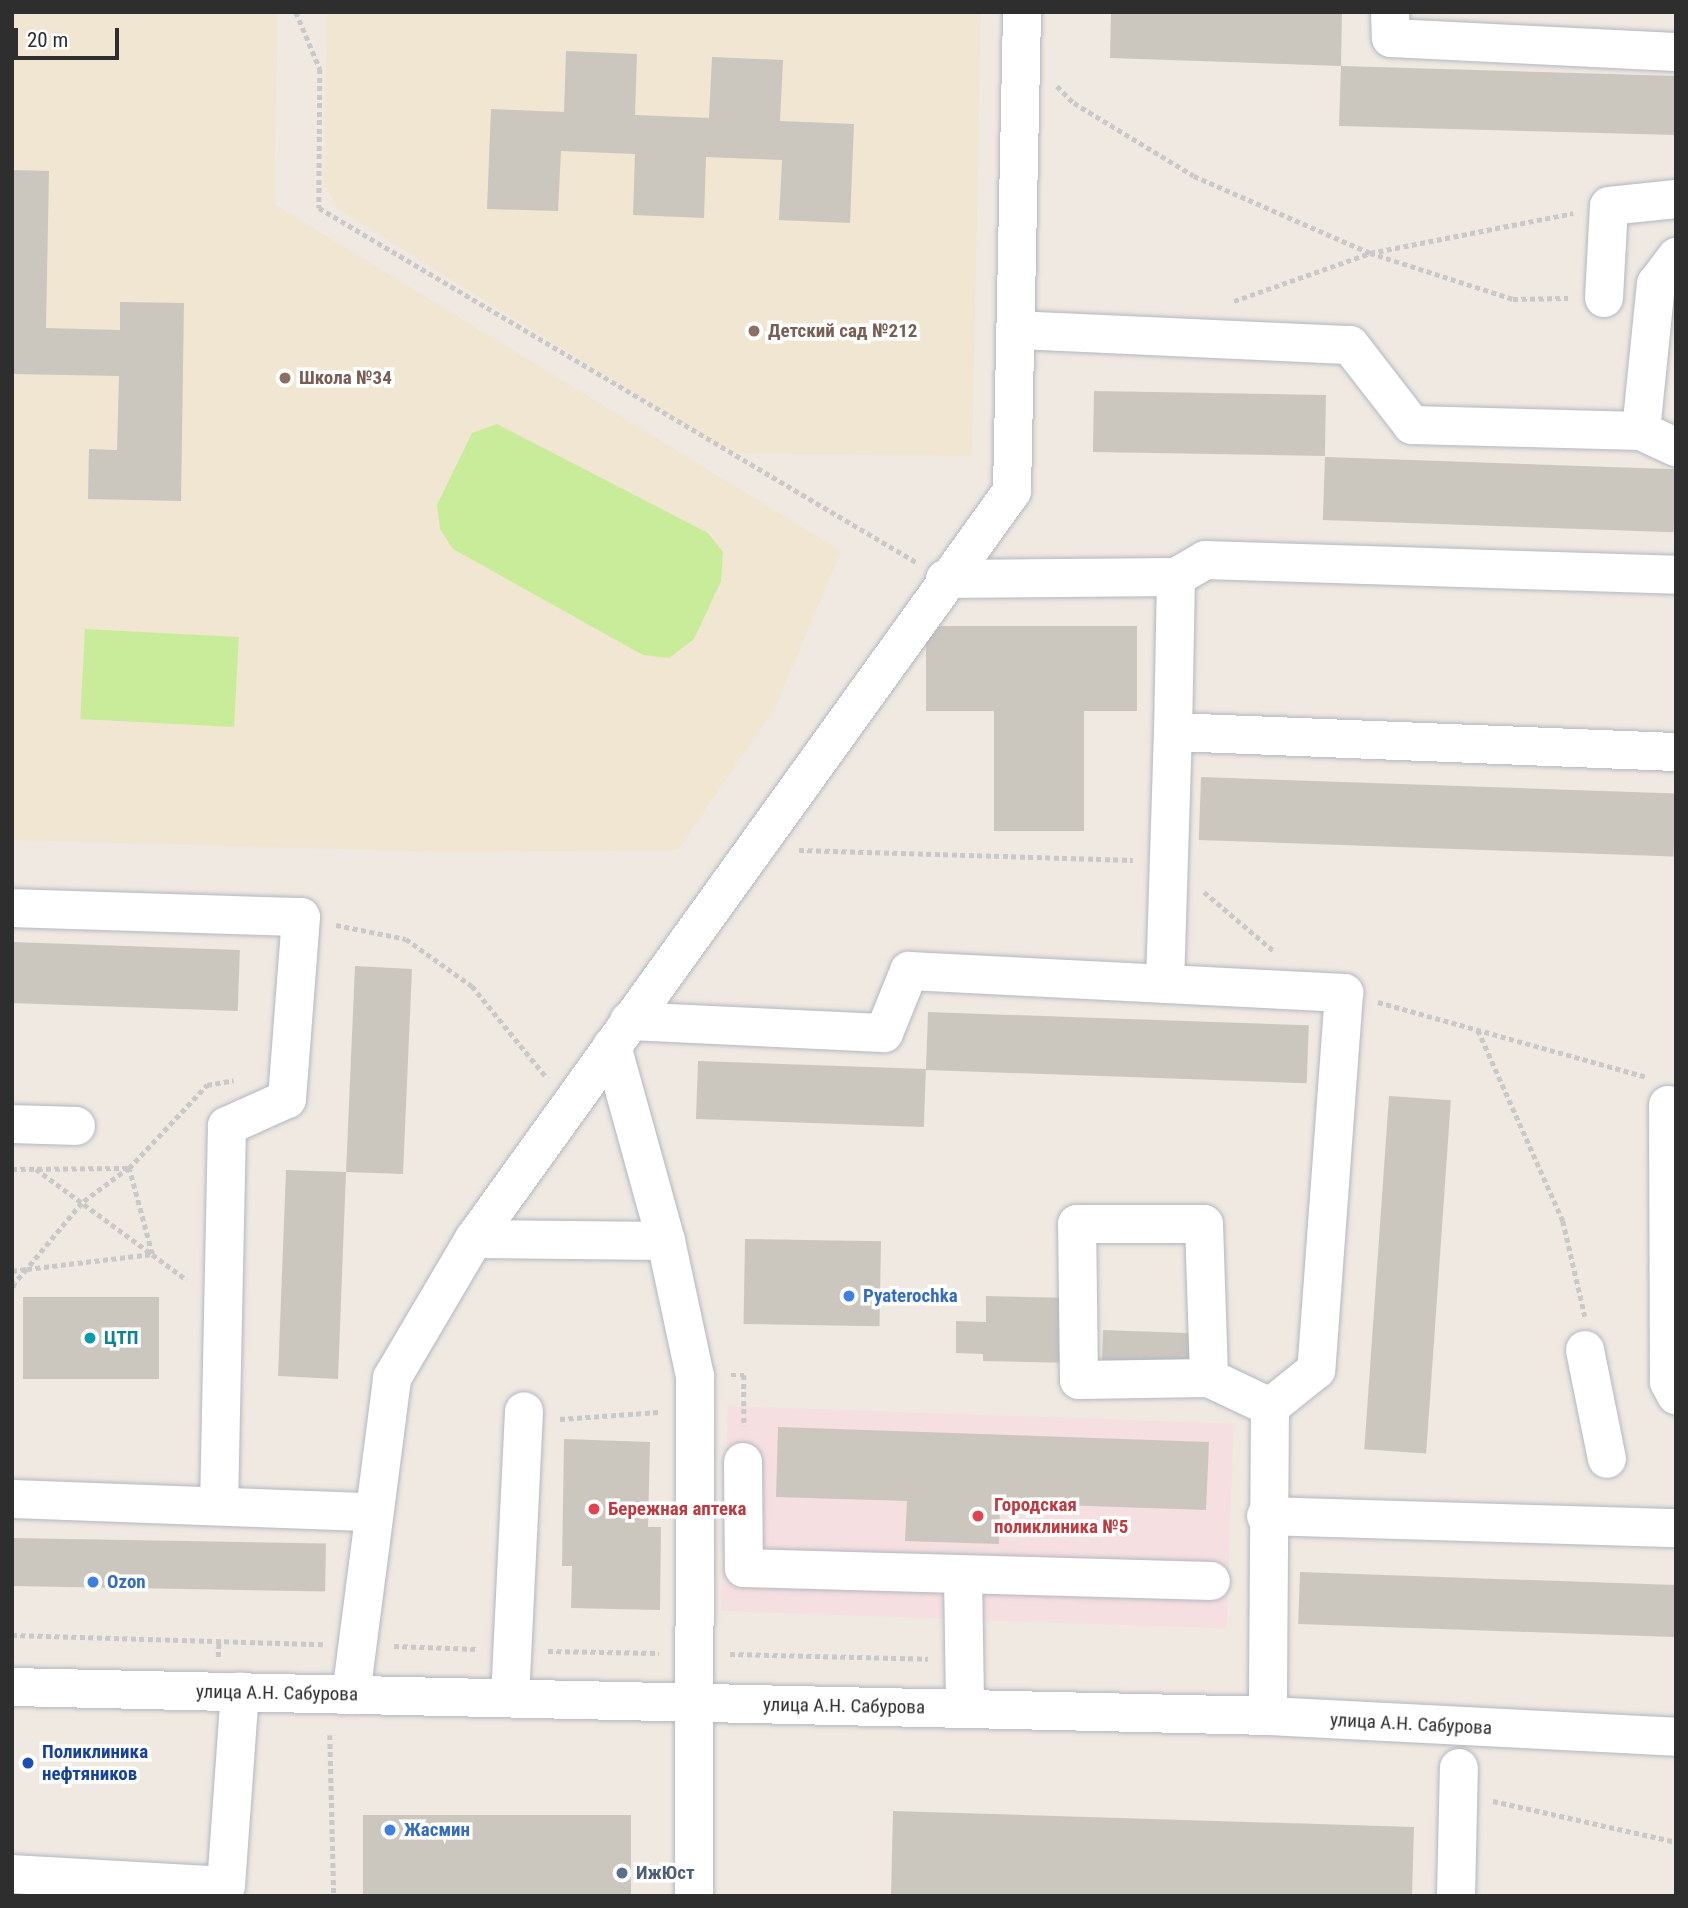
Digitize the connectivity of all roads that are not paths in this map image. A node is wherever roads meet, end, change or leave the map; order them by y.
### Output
1 (1390, 12) edge
2 (1022, 30) edge
3 (1676, 52) edge
4 (1676, 199) edge
5 (1676, 257) edge
6 (1604, 298) road end
7 (1016, 330) junction
8 (1642, 431) junction
9 (1676, 447) edge
10 (1676, 575) edge
11 (1176, 577) junction
12 (945, 579) junction
13 (1173, 732) junction
14 (1676, 752) edge
15 (12, 908) edge
16 (1165, 984) junction
17 (620, 1034) junction
18 (1665, 1093) road end
19 (76, 1126) dead end
20 (16, 1141) edge
21 (474, 1239) junction
22 (666, 1241) junction
23 (1585, 1350) road end
24 (1209, 1378) junction
25 (1676, 1395) edge
26 (1270, 1407) junction
27 (524, 1416) road end
28 (1607, 1459) dead end
29 (743, 1462) dead end
30 (12, 1499) edge
31 (219, 1506) junction
32 (373, 1512) junction
33 (1266, 1516) junction
34 (1676, 1528) edge
35 (964, 1575) junction
36 (1211, 1581) dead end
37 (12, 1687) edge
38 (240, 1692) junction
39 (351, 1695) junction
40 (510, 1698) junction
41 (692, 1703) junction
42 (965, 1709) junction
43 (1268, 1717) junction
44 (1676, 1737) edge
45 (1459, 1780) road end
46 (12, 1874) edge
47 (694, 1896) edge
48 (1456, 1896) edge

1 - 3 street
2 - 7 street
4 - 6 street
5 - 8 street
7 - 8 street
7 - 12 street
8 - 9 street
10 - 11 street
11 - 12 street
11 - 13 street
12 - 17 street
13 - 14 street
13 - 16 street
15 - 31 street
16 - 17 street
16 - 26 street
17 - 21 street
17 - 22 street
18 - 25 street
19 - 20 street
21 - 22 street
21 - 32 street
22 - 41 street
23 - 28 street
24 - 24 street
24 - 26 street
26 - 33 street
27 - 40 street
29 - 35 street
30 - 31 street
31 - 32 street
32 - 39 street
33 - 34 street
33 - 43 street
35 - 36 street
35 - 42 street
37 - 38 street, улица А.Н. Сабурова
38 - 39 street, улица А.Н. Сабурова
38 - 46 street
39 - 40 street, улица А.Н. Сабурова
40 - 41 street, улица А.Н. Сабурова
41 - 42 street, улица А.Н. Сабурова
41 - 47 street
42 - 43 street, улица А.Н. Сабурова
43 - 44 street, улица А.Н. Сабурова
45 - 48 street

